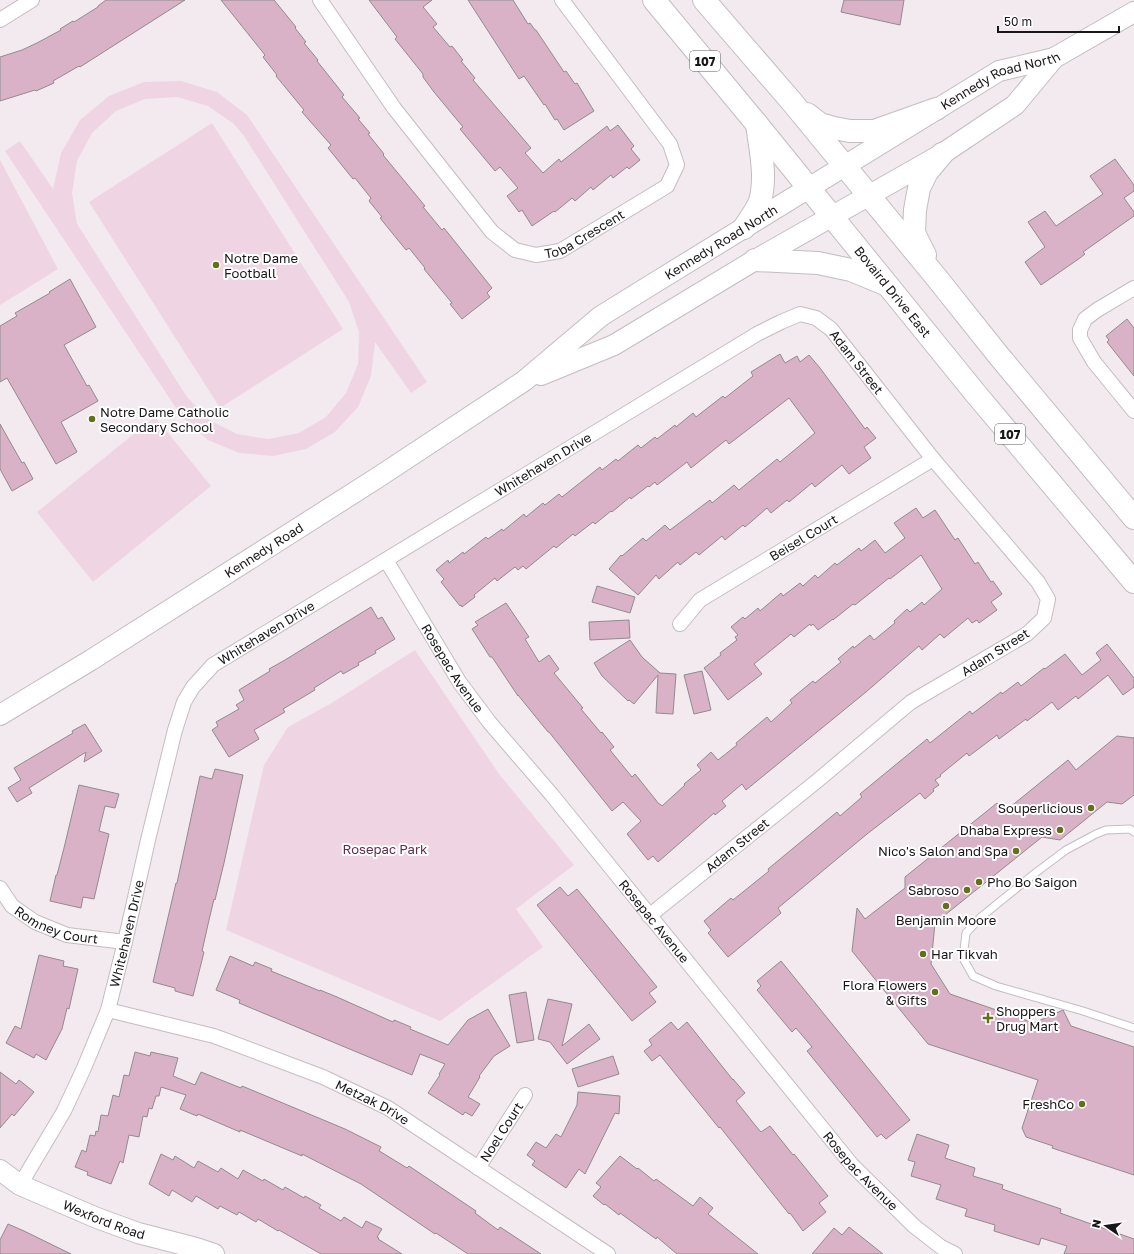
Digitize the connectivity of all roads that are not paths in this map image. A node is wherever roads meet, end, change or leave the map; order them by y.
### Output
1 (32, 0) edge
2 (320, 0) edge
3 (562, 0) edge
4 (654, 0) edge
5 (704, 0) edge
6 (1134, 12) edge
7 (0, 20) edge
8 (1054, 58) junction
9 (792, 102) junction
10 (936, 109) junction
11 (756, 123) junction
12 (942, 154) junction
13 (844, 166) junction
14 (809, 188) junction
15 (869, 195) junction
16 (832, 216) junction
17 (744, 228) junction
18 (755, 260) junction
19 (936, 277) junction
20 (887, 285) junction
21 (1134, 288) edge
22 (800, 314) joint
23 (524, 381) junction
24 (1134, 411) edge
25 (933, 459) junction
26 (1134, 518) edge
27 (386, 560) junction
28 (1134, 582) edge
29 (680, 624) dead end
30 (0, 715) edge
31 (1134, 832) edge
32 (0, 888) edge
33 (649, 916) junction
34 (125, 942) junction
35 (108, 1010) junction
36 (1134, 1028) edge
37 (525, 1095) dead end
38 (478, 1168) junction
39 (0, 1170) edge
40 (20, 1184) junction
41 (214, 1254) edge
42 (608, 1254) edge
43 (955, 1254) edge

1 - 7 street
2 - 3 street, Toba Crescent
4 - 11 main road, Bovaird Drive East / 107
5 - 9 main road
6 - 8 main road
8 - 10 main road, Kennedy Road North
8 - 12 main road, Kennedy Road North
9 - 10 main road
9 - 13 main road
10 - 13 main road, Kennedy Road North
11 - 14 main road, Bovaird Drive East / 107
11 - 17 main road
12 - 15 main road, Kennedy Road North
12 - 19 main road
13 - 14 main road, Kennedy Road North
13 - 15 main road
14 - 16 main road, Bovaird Drive East / 107
14 - 17 main road, Kennedy Road North
15 - 16 main road, Kennedy Road North
15 - 19 main road
16 - 18 main road, Kennedy Road North
16 - 20 main road, Bovaird Drive East / 107
17 - 23 main road, Kennedy Road North
18 - 20 main road
18 - 23 main road, Kennedy Road North
19 - 26 main road
20 - 28 main road, Bovaird Drive East / 107
21 - 24 street
22 - 25 street, Adam Street
22 - 27 street, Whitehaven Drive
23 - 30 main road, Kennedy Road
25 - 29 street, Beisel Court
25 - 33 street, Adam Street
27 - 33 street, Rosepac Avenue
27 - 34 street, Whitehaven Drive
31 - 36 lane
32 - 34 street, Romney Court
33 - 43 street, Rosepac Avenue
34 - 35 street, Whitehaven Drive
35 - 38 street, Metzak Drive
35 - 40 street, Whitehaven Drive
37 - 38 street, Noel Court
38 - 42 street, Metzak Drive
39 - 40 main road, Wexford Road
40 - 41 main road, Wexford Road

